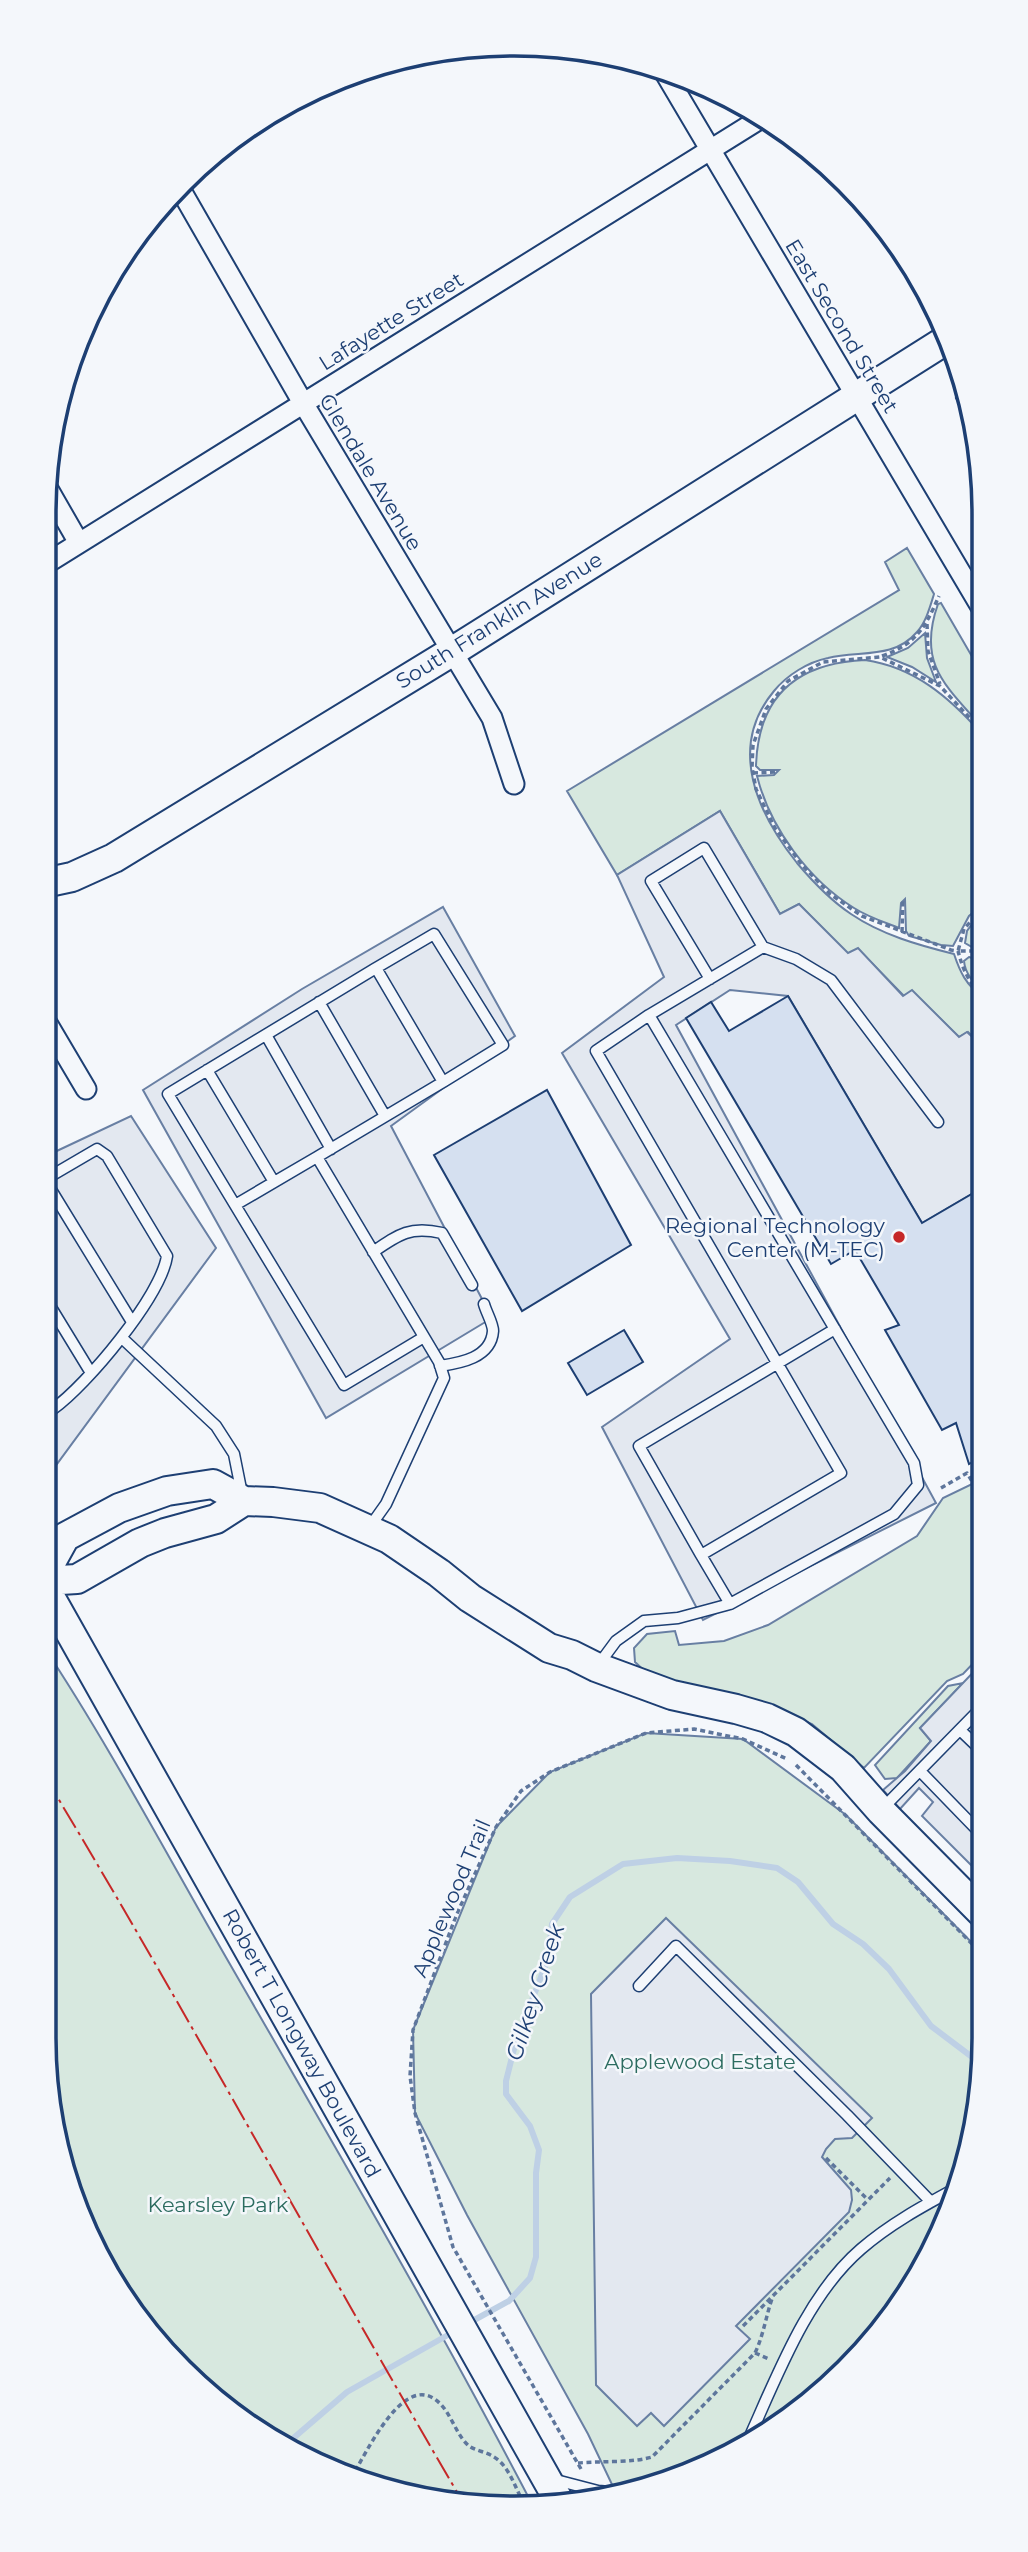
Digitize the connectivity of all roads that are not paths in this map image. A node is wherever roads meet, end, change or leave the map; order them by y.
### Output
1 (671, 84) edge
2 (753, 123) edge
3 (710, 150) junction
4 (184, 196) edge
5 (939, 344) edge
6 (857, 395) junction
7 (303, 403) junction
8 (56, 504) edge
9 (79, 543) junction
10 (56, 557) edge
11 (972, 592) edge
12 (453, 651) junction
13 (514, 784) dead end
14 (56, 880) edge
15 (763, 947) junction
16 (376, 968) junction
17 (710, 979) junction
18 (319, 1002) junction
19 (649, 1015) junction
20 (266, 1035) junction
21 (56, 1039) edge
22 (207, 1070) junction
23 (443, 1082) junction
24 (86, 1090) dead end
25 (385, 1116) junction
26 (938, 1122) dead end
27 (331, 1149) junction
28 (317, 1157) junction
29 (56, 1173) edge
30 (274, 1182) junction
31 (56, 1199) edge
32 (235, 1205) junction
33 (373, 1252) junction
34 (472, 1285) dead end
35 (484, 1304) dead end
36 (56, 1316) edge
37 (132, 1322) junction
38 (835, 1329) junction
39 (424, 1337) junction
40 (122, 1338) junction
41 (778, 1364) junction
42 (440, 1366) junction
43 (91, 1373) junction
44 (56, 1407) edge
45 (243, 1501) junction
46 (369, 1529) junction
47 (56, 1553) edge
48 (701, 1555) junction
49 (56, 1580) edge
50 (730, 1604) junction
51 (56, 1607) edge
52 (596, 1668) junction
53 (972, 1717) edge
54 (960, 1730) junction
55 (972, 1742) edge
56 (920, 1770) junction
57 (881, 1811) junction
58 (972, 1824) edge
59 (972, 1903) edge
60 (639, 1986) dead end
61 (942, 2196) edge
62 (931, 2202) junction
63 (754, 2428) edge
64 (553, 2489) edge
65 (591, 2489) edge

1 - 3 street, East Second Street
2 - 3 street, Lafayette Street
3 - 6 street, East Second Street
3 - 7 street, Lafayette Street
4 - 7 street, Glendale Avenue
5 - 6 street, South Franklin Avenue
6 - 11 street, East Second Street
6 - 12 street, South Franklin Avenue
7 - 9 street, Lafayette Street
7 - 12 street, Glendale Avenue
8 - 9 street
9 - 10 street, Lafayette Street
12 - 13 street, Glendale Avenue
12 - 14 street, South Franklin Avenue
15 - 17 lane
15 - 17 lane
15 - 26 lane
16 - 18 lane
16 - 23 lane
16 - 23 lane
17 - 19 lane
18 - 20 lane
18 - 25 lane
19 - 38 lane
19 - 41 lane
20 - 22 lane
20 - 27 lane
21 - 24 street
22 - 30 lane
22 - 32 lane
23 - 25 lane
25 - 27 lane
27 - 28 lane
28 - 30 lane
28 - 33 lane
29 - 37 lane
30 - 32 lane
31 - 37 lane
32 - 39 lane
33 - 34 lane
33 - 39 lane
35 - 42 lane
36 - 43 lane
37 - 40 lane
38 - 41 lane
38 - 50 lane
39 - 42 lane
40 - 43 lane
40 - 45 lane
41 - 48 lane
41 - 48 lane
42 - 46 lane
43 - 44 lane
45 - 46 street
45 - 47 street
45 - 49 street
46 - 52 street
48 - 50 lane
50 - 52 lane
51 - 64 street, Robert T Longway Boulevard
52 - 57 street
53 - 54 lane
54 - 55 lane
54 - 56 lane
56 - 57 lane
56 - 58 lane
57 - 59 street
60 - 62 lane
61 - 62 lane
62 - 63 lane
64 - 65 lane

